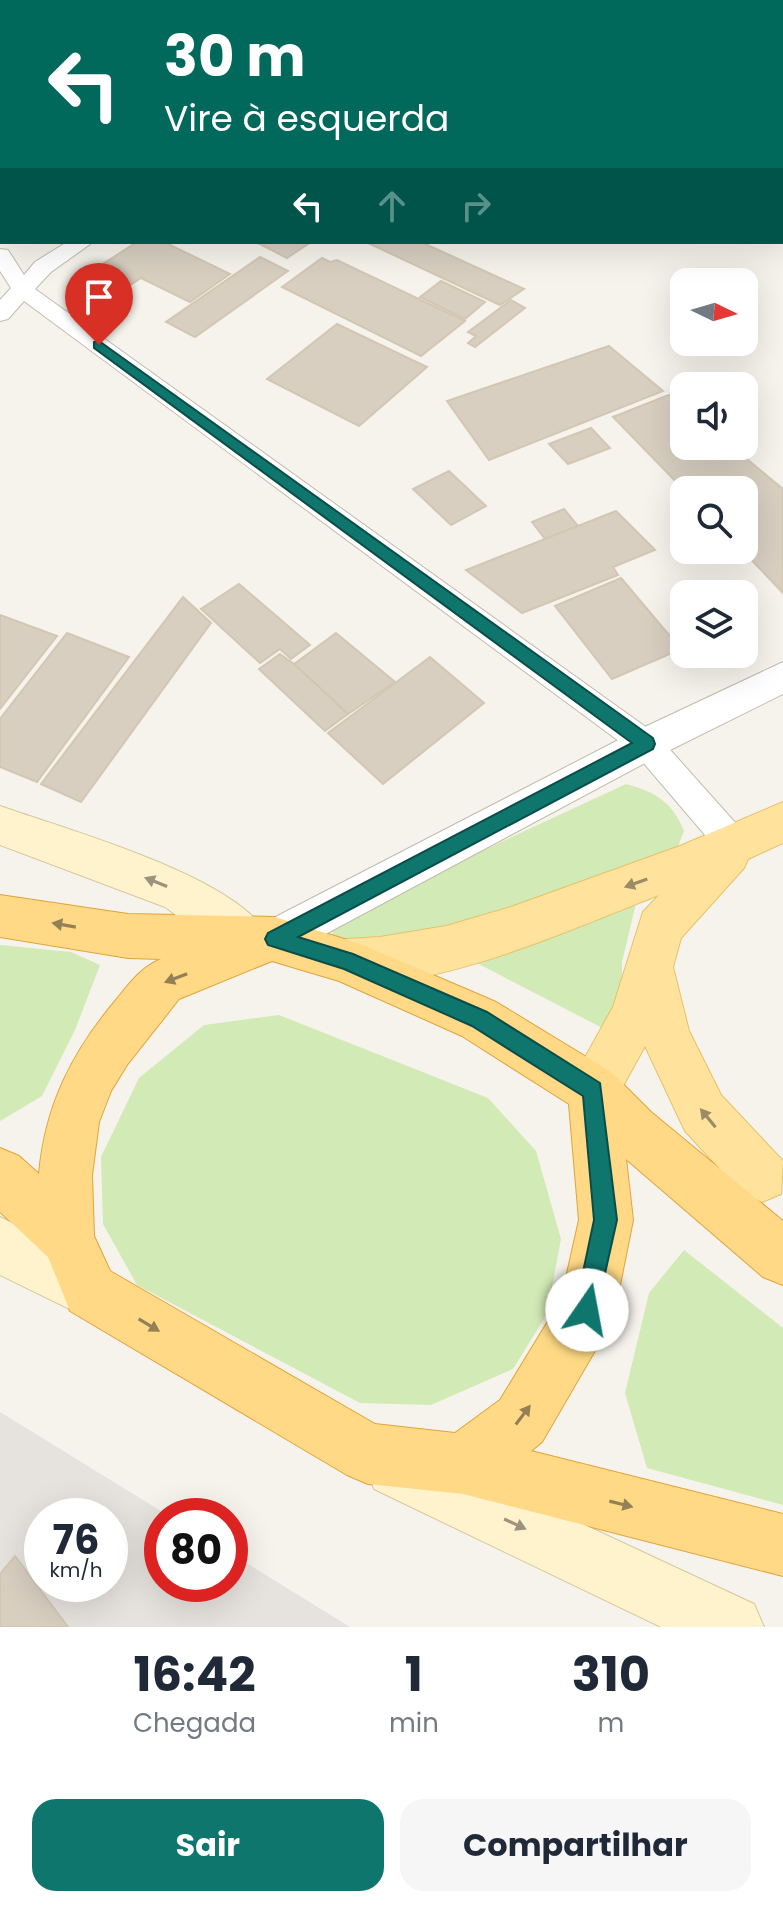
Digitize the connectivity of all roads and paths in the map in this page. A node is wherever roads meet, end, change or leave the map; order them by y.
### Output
1 (79, 244) edge
2 (0, 255) edge
3 (24, 291) junction
4 (0, 314) edge
5 (783, 677) edge
6 (646, 744) junction
7 (783, 821) edge
8 (0, 825) edge
9 (735, 846) junction
10 (0, 916) edge
11 (260, 938) junction
12 (346, 961) junction
13 (649, 968) junction
14 (593, 1090) junction
15 (657, 1149) junction
16 (0, 1175) edge
17 (772, 1180) edge
18 (67, 1238) junction
19 (0, 1245) edge
20 (783, 1257) edge
21 (90, 1291) junction
22 (368, 1454) junction
23 (463, 1464) junction
24 (783, 1545) edge
25 (731, 1627) edge

1 - 3 street
2 - 3 street
3 - 4 street
3 - 6 street
5 - 6 street
6 - 9 street
6 - 11 street
7 - 9 main road
11 -> 8 main road
9 -> 12 main road
9 - 13 main road
11 -> 10 highway
11 - 12 highway
11 -> 18 highway
12 - 14 highway
13 - 14 main road
17 -> 13 main road
14 - 15 highway
23 -> 14 highway
15 - 17 main road
15 - 20 highway
16 - 18 highway
18 - 21 highway
19 - 21 main road
21 -> 22 highway
22 - 23 highway
22 -> 25 main road
23 -> 24 highway

